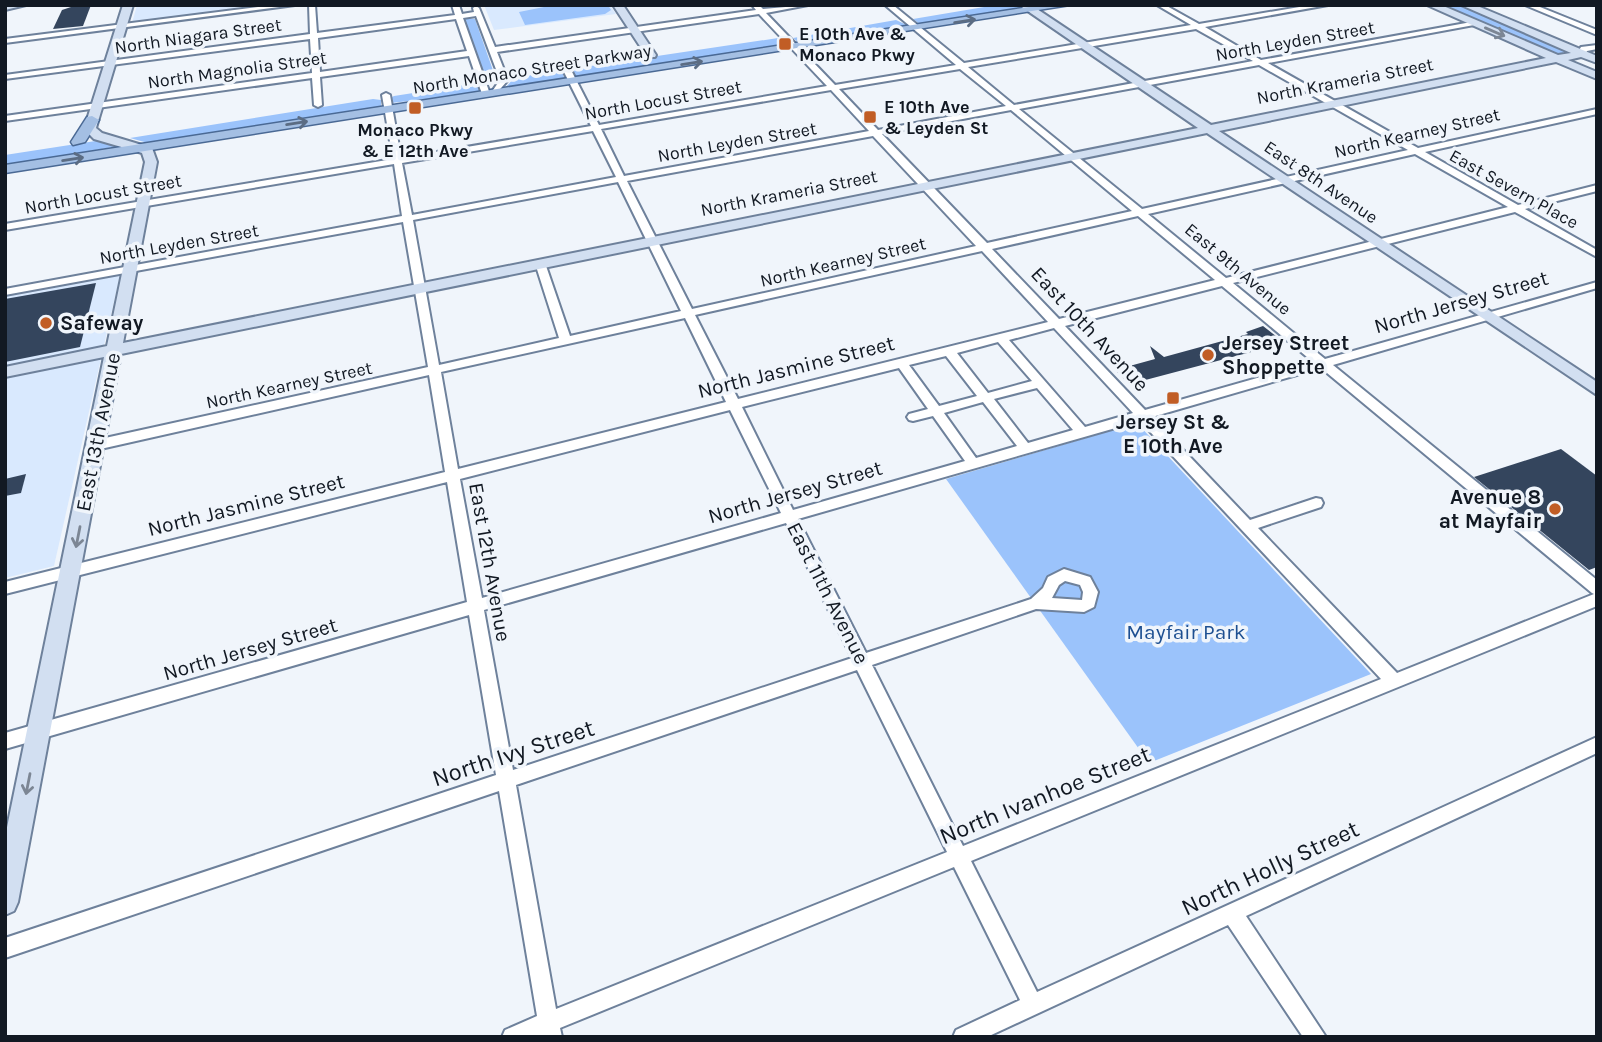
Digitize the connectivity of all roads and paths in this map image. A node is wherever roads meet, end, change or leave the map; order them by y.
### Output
1 (21, 5) edge
2 (128, 5) edge
3 (292, 5) edge
4 (312, 5) edge
5 (455, 5) edge
6 (475, 5) edge
7 (618, 5) edge
8 (805, 5) edge
9 (888, 5) edge
10 (985, 5) edge
11 (1065, 5) edge
12 (1160, 5) edge
13 (1325, 5) edge
14 (1432, 5) edge
15 (1466, 5) edge
16 (1528, 5) edge
17 (5, 7) edge
18 (1297, 7) edge
19 (758, 8) edge
20 (1028, 8) edge
21 (478, 15) junction
22 (460, 17) junction
23 (903, 18) junction
24 (1474, 23) junction
25 (121, 26) junction
26 (1198, 27) junction
27 (916, 28) junction
28 (635, 29) junction
29 (1597, 33) edge
30 (783, 35) junction
31 (314, 36) junction
32 (5, 41) edge
33 (1085, 46) junction
34 (794, 47) junction
35 (1597, 47) edge
36 (492, 50) junction
37 (472, 53) junction
38 (1581, 54) junction
39 (1597, 54) edge
40 (651, 55) junction
41 (1556, 59) junction
42 (1597, 60) edge
43 (1261, 63) junction
44 (110, 64) junction
45 (961, 66) junction
46 (316, 75) junction
47 (569, 75) junction
48 (1597, 76) edge
49 (5, 78) edge
50 (503, 78) junction
51 (1142, 84) junction
52 (833, 88) junction
53 (488, 89) junction
54 (351, 100) dead end
55 (387, 102) junction
56 (1333, 103) junction
57 (323, 105) joint
58 (1013, 108) junction
59 (297, 109) dead end
60 (1597, 111) edge
61 (94, 113) junction
62 (5, 120) edge
63 (595, 128) junction
64 (1208, 129) junction
65 (145, 132) dead end
66 (876, 133) junction
67 (106, 138) junction
68 (142, 148) junction
69 (1416, 152) junction
70 (1072, 156) junction
71 (397, 161) junction
72 (5, 169) edge
73 (620, 179) junction
74 (1285, 180) junction
75 (925, 185) junction
76 (1597, 188) edge
77 (144, 203) junction
78 (1517, 208) junction
79 (1140, 213) junction
80 (406, 219) junction
81 (5, 227) edge
82 (651, 241) junction
83 (1377, 242) junction
84 (985, 248) junction
85 (1597, 254) edge
86 (540, 263) junction
87 (130, 270) junction
88 (1224, 282) junction
89 (1597, 285) edge
90 (418, 287) junction
91 (5, 292) edge
92 (688, 314) junction
93 (1487, 316) junction
94 (1056, 323) junction
95 (1000, 337) junction
96 (566, 341) junction
97 (114, 349) junction
98 (948, 350) junction
99 (901, 362) junction
100 (1322, 364) junction
101 (432, 371) junction
102 (5, 372) edge
103 (1040, 383) junction
104 (1597, 390) edge
105 (985, 398) junction
106 (733, 404) junction
107 (936, 411) junction
108 (1143, 415) junction
109 (913, 418) dead end
110 (1082, 432) junction
111 (96, 445) junction
112 (1025, 449) junction
113 (973, 463) junction
114 (451, 475) junction
115 (1316, 503) dead end
116 (789, 516) junction
117 (1248, 526) junction
118 (71, 571) junction
119 (5, 588) edge
120 (1597, 589) edge
121 (1597, 599) edge
122 (1036, 603) dead end
123 (475, 606) junction
124 (863, 663) junction
125 (1394, 681) junction
126 (38, 731) junction
127 (5, 741) edge
128 (1597, 745) edge
129 (506, 782) junction
130 (960, 856) junction
131 (5, 902) edge
132 (1232, 913) junction
133 (5, 948) edge
134 (1033, 1005) junction
135 (550, 1029) edge
136 (512, 1037) edge
137 (963, 1037) edge
138 (1316, 1037) edge

1 - 17 street
2 - 25 street
3 - 25 street
4 - 31 street
5 - 22 street
6 - 21 street
7 - 28 street
8 - 19 street
9 - 23 street, East 9th Avenue
10 - 23 main road, North Monaco Street Parkway
11 - 20 main road, North Monaco Street Parkway
12 - 26 street, East Severn Place
13 - 18 street, North Locust Street
14 - 24 street
15 - 38 street
16 - 29 street
18 - 26 street, North Locust Street
19 - 28 street
19 - 30 street, East 10th Avenue
27 -> 20 main road, North Monaco Street Parkway
20 - 33 street, East 8th Avenue
21 - 22 street, North Niagara Street
21 - 36 street
22 - 31 street, North Niagara Street
22 - 37 street
23 - 27 street, East 9th Avenue
23 - 30 main road, North Monaco Street Parkway
24 -> 41 street
24 - 43 street, North Leyden Street
25 - 32 street
25 - 44 street
26 - 33 street, North Locust Street
26 - 43 street, East Severn Place
27 - 34 main road, North Monaco Street Parkway
27 - 45 street, East 9th Avenue
28 - 36 street
28 - 40 street
30 - 34 street, East 10th Avenue
30 - 40 main road, North Monaco Street Parkway
31 - 44 street, North Niagara Street
31 - 46 street
33 - 45 street, North Locust Street
33 - 51 street, East 8th Avenue
47 -> 34 main road, North Monaco Street Parkway
34 - 52 street, East 10th Avenue
35 - 38 street, North Krameria Street
36 - 50 street
37 - 46 street, North Magnolia Street
37 - 53 street
38 - 39 street, North Krameria Street
38 - 41 street, North Krameria Street
38 - 42 street
40 - 47 main road, North Monaco Street Parkway
41 - 48 street
41 - 56 street, North Krameria Street
43 - 51 street, North Leyden Street
43 - 56 street, East Severn Place
44 - 49 street, North Niagara Street
44 - 61 street
45 - 52 street, North Locust Street
45 - 58 street, East 9th Avenue
46 - 57 street
46 - 61 street, North Magnolia Street
47 - 50 main road, North Monaco Street Parkway
47 - 53 main road, North Monaco Street Parkway
47 - 63 street, East 11th Avenue
50 - 53 main road, North Monaco Street Parkway
51 - 58 street, North Leyden Street
51 - 64 street, East 8th Avenue
52 - 63 street, North Locust Street
52 - 66 street, East 10th Avenue
53 - 55 main road, North Monaco Street Parkway
54 - 55 main road, North Monaco Street Parkway
68 -> 55 main road, North Monaco Street Parkway
55 - 71 street, East 12th Avenue
56 - 64 street, North Krameria Street
56 - 69 street, East Severn Place
57 - 59 main road
58 - 66 street, North Leyden Street
58 - 70 street, East 9th Avenue
60 - 69 street, North Kearney Street
61 - 62 street, North Magnolia Street
61 - 67 street
61 - 67 main road
63 - 71 street, North Locust Street
63 - 73 street, East 11th Avenue
64 - 70 street, North Krameria Street
64 - 74 street, East 8th Avenue
65 - 67 main road
66 - 73 street, North Leyden Street
66 - 75 street, East 10th Avenue
67 - 68 street
72 -> 68 main road, North Monaco Street Parkway
68 - 77 street, East 13th Avenue
69 - 74 street, North Kearney Street
69 - 78 street, East Severn Place
70 - 75 street, North Krameria Street
70 - 79 street, East 9th Avenue
71 - 77 street, North Locust Street
71 - 80 street, East 12th Avenue
73 - 80 street, North Leyden Street
73 - 82 street, East 11th Avenue
74 - 79 street, North Kearney Street
74 - 83 street, East 8th Avenue
75 - 82 street, North Krameria Street
75 - 84 street, East 10th Avenue
76 - 78 street, North Jasmine Street
77 - 81 street, North Locust Street
77 - 87 street, East 13th Avenue
78 - 83 street, North Jasmine Street
78 - 85 street, East Severn Place
79 - 84 street, North Kearney Street
79 - 88 street, East 9th Avenue
80 - 87 street, North Leyden Street
80 - 90 street, East 12th Avenue
82 - 86 street, North Krameria Street
82 - 92 street, East 11th Avenue
83 - 88 street, North Jasmine Street
83 - 93 street, East 8th Avenue
84 - 92 street, North Kearney Street
84 - 94 street, East 10th Avenue
86 - 90 street, North Krameria Street
86 - 96 street
87 - 91 street, North Leyden Street
87 - 97 street, East 13th Avenue
88 - 94 street, North Jasmine Street
88 - 100 street, East 9th Avenue
89 - 93 street, North Jersey Street
90 - 97 street, North Krameria Street
90 - 101 street, East 12th Avenue
92 - 96 street, North Kearney Street
92 - 106 street, East 11th Avenue
93 - 100 street, North Jersey Street
93 - 104 street, East 8th Avenue
94 - 95 street, North Jasmine Street
94 - 108 street, East 10th Avenue
95 - 98 street, North Jasmine Street
95 - 103 street
96 - 101 street, North Kearney Street
97 - 102 street, North Krameria Street
97 - 111 street, East 13th Avenue
98 - 99 street, North Jasmine Street
98 - 105 street
99 - 106 street, North Jasmine Street
99 - 107 street
100 - 108 street, North Jersey Street
100 - 120 street, East 9th Avenue
101 - 111 street, North Kearney Street
101 - 114 street, East 12th Avenue
103 - 105 street
103 - 110 street
105 - 107 street
105 - 112 street
106 - 114 street, North Jasmine Street
106 - 116 street, East 11th Avenue
107 - 109 street
107 - 113 street
108 - 110 street, North Jersey Street
108 - 117 street, East 10th Avenue
110 - 112 street, North Jersey Street
111 -> 118 street, East 13th Avenue
112 - 113 street, North Jersey Street
113 - 116 street, North Jersey Street
114 - 118 street, North Jasmine Street
114 - 123 street, East 12th Avenue
115 - 117 street
116 - 123 street, North Jersey Street
116 - 124 street, East 11th Avenue
117 - 125 street, East 10th Avenue
118 - 119 street, North Jasmine Street
118 - 126 street, East 13th Avenue
121 - 125 street, North Ivanhoe Street
122 - 124 street, North Ivy Street
123 - 126 street, North Jersey Street
123 - 129 street, East 12th Avenue
124 - 129 street, North Ivy Street
124 - 130 street, East 11th Avenue
125 - 130 street, North Ivanhoe Street
126 - 127 street, North Jersey Street
126 -> 131 street, East 13th Avenue
128 - 132 street, North Holly Street
129 - 133 street, North Ivy Street
129 - 135 street, East 12th Avenue
130 - 134 street, East 11th Avenue
130 - 135 street, North Ivanhoe Street
132 - 134 street, North Holly Street
132 - 138 street
134 - 137 street, North Holly Street
135 - 136 street, North Ivanhoe Street

